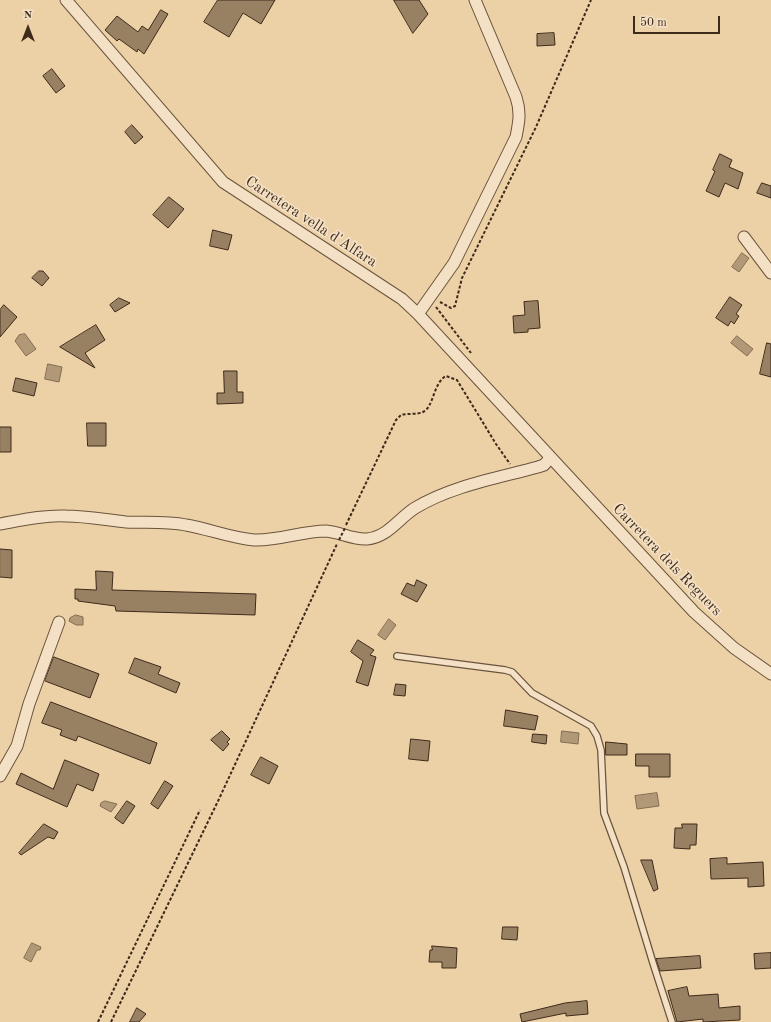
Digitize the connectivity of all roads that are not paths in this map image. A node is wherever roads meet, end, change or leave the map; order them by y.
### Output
1 (66, 0) edge
2 (475, 0) edge
3 (744, 237) dead end
4 (771, 273) edge
5 (418, 314) junction
6 (550, 458) junction
7 (0, 524) edge
8 (59, 622) dead end
9 (397, 656) dead end
10 (771, 674) edge
11 (2, 768) edge
12 (672, 1022) edge

1 - 5 street, Carretera vella d'Alfara
2 - 5 street
3 - 4 street
5 - 6 street, Carretera vella d'Alfara
6 - 7 street
6 - 10 street, Carretera dels Reguers
8 - 11 street
9 - 12 lane

